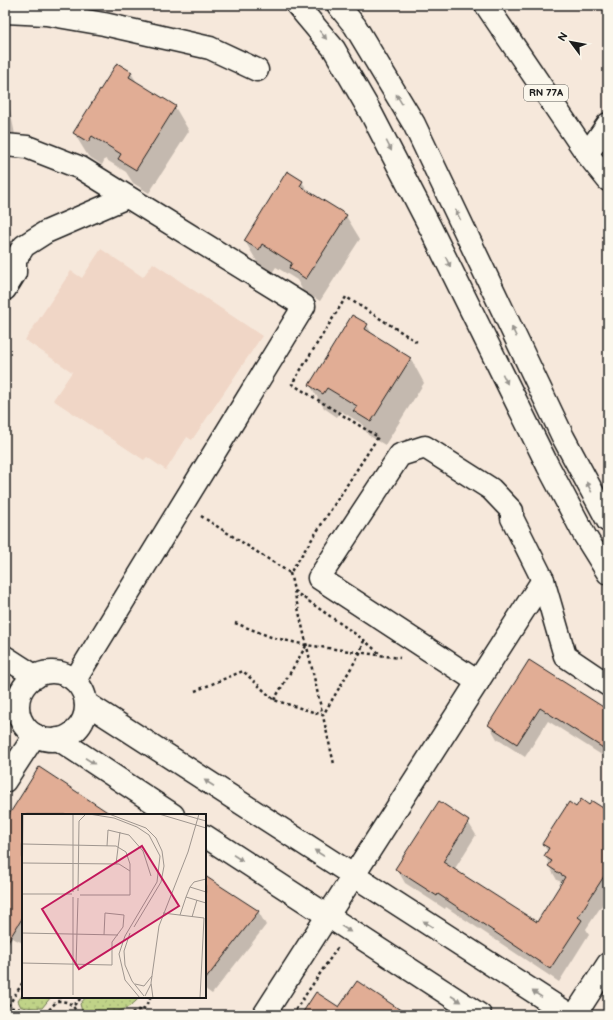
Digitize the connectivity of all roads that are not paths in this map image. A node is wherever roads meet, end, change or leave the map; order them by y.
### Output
1 (297, 5) edge
2 (338, 5) edge
3 (486, 5) edge
4 (5, 12) edge
5 (257, 70) dead end
6 (608, 124) edge
7 (5, 145) edge
8 (587, 154) junction
9 (608, 180) edge
10 (127, 197) junction
11 (8, 276) edge
12 (608, 521) edge
13 (608, 573) edge
14 (543, 580) junction
15 (5, 657) edge
16 (36, 677) junction
17 (75, 680) junction
18 (478, 682) junction
19 (608, 685) edge
20 (86, 704) junction
21 (20, 721) edge
22 (58, 739) junction
23 (5, 781) edge
24 (171, 814) edge
25 (206, 837) edge
26 (353, 876) junction
27 (327, 916) junction
28 (608, 964) edge
29 (264, 1015) edge
30 (480, 1015) edge
31 (570, 1015) edge
32 (575, 1015) edge

1 -> 13 main road
12 -> 2 main road
3 - 8 main road, RN 77A
4 - 5 main road
6 - 8 main road
7 - 10 main road
8 - 9 main road, RN 77A
10 - 11 main road
10 - 17 main road
14 - 18 main road
14 - 18 main road
14 - 19 main road
15 - 16 main road
16 - 17 main road
16 - 21 main road
17 - 20 main road
18 - 26 main road
20 - 22 main road
26 -> 20 main road
21 - 22 main road
21 - 23 main road
22 -> 24 main road
25 -> 27 main road
26 - 27 main road
31 -> 26 main road
27 - 29 main road
27 -> 30 main road
28 - 32 main road

